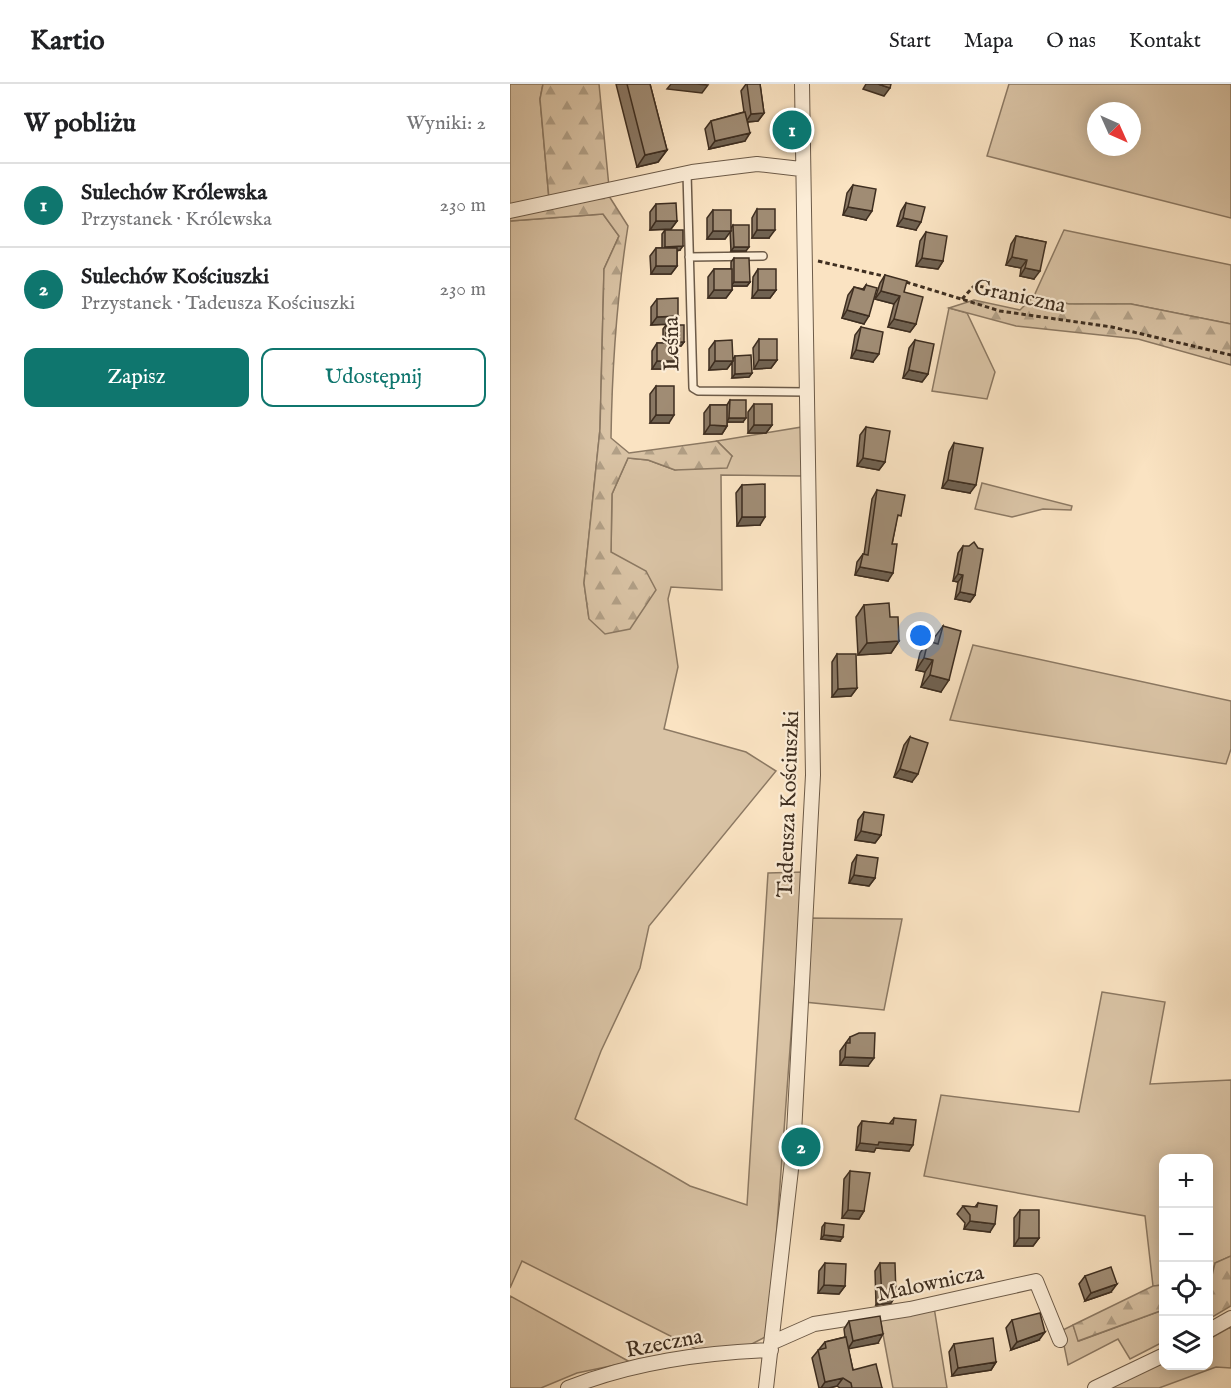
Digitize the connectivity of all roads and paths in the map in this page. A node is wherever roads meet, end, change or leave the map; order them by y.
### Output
1 (802, 84) edge
2 (801, 169) junction
3 (687, 173) junction
4 (510, 211) edge
5 (763, 256) dead end
6 (689, 257) junction
7 (804, 258) junction
8 (1017, 293) dead end
9 (961, 299) junction
10 (1231, 355) edge
11 (806, 392) junction
12 (1231, 1318) edge
13 (1213, 1329) edge
14 (1060, 1340) dead end
15 (771, 1346) junction
16 (1159, 1357) edge
17 (568, 1388) edge
18 (766, 1388) edge
19 (1095, 1388) edge

1 - 2 street, Tadeusza Kościuszki
2 - 3 street
2 - 7 street, Tadeusza Kościuszki
3 - 4 street
3 - 6 lane, Leśna
5 - 6 lane
6 - 11 lane, Leśna
7 - 9 path, Graniczna
7 - 11 street, Tadeusza Kościuszki
8 - 9 path
9 - 10 path, Graniczna
11 - 15 street, Tadeusza Kościuszki
12 - 13 street
14 - 15 street, Malownicza
15 - 17 street, Rzeczna
15 - 18 street, Tadeusza Kościuszki
16 - 19 street

